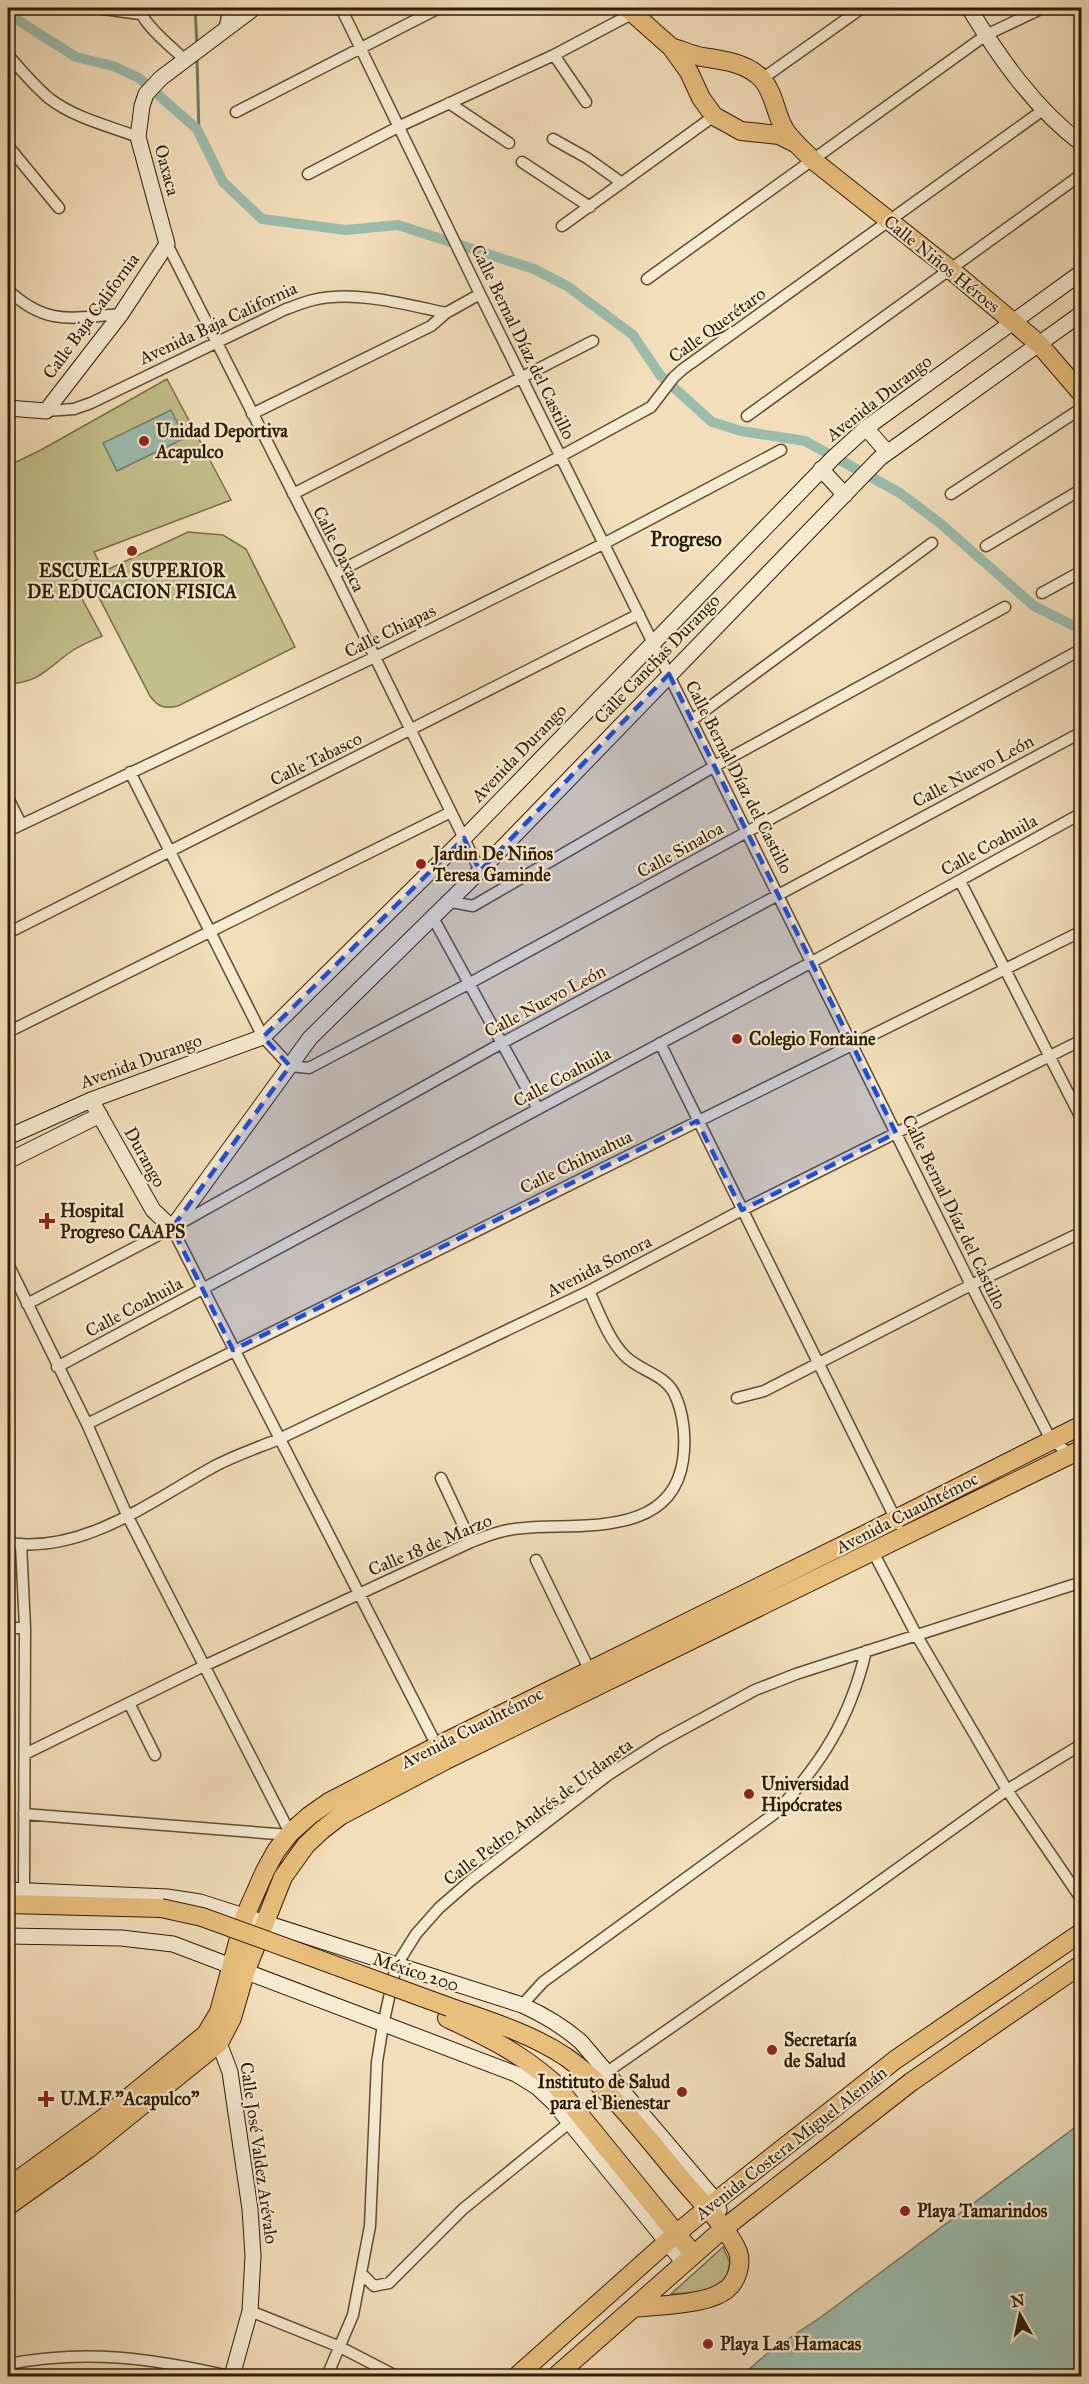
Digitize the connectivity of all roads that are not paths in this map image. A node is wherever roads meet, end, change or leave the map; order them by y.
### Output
1 (96, 8) edge
2 (229, 8) edge
3 (254, 8) edge
4 (341, 8) edge
5 (439, 8) edge
6 (862, 8) edge
7 (969, 8) edge
8 (1043, 8) edge
9 (634, 9) edge
10 (140, 10) edge
11 (224, 30) junction
12 (986, 35) junction
13 (360, 47) junction
14 (671, 47) junction
15 (8, 55) edge
16 (554, 55) junction
17 (700, 57) junction
18 (188, 58) junction
19 (689, 72) junction
20 (762, 79) junction
21 (586, 102) dead end
22 (449, 103) junction
23 (1043, 110) junction
24 (236, 112) dead end
25 (714, 116) junction
26 (400, 126) junction
27 (775, 126) junction
28 (138, 137) junction
29 (553, 139) dead end
30 (509, 143) dead end
31 (1082, 144) edge
32 (8, 146) edge
33 (814, 160) junction
34 (522, 162) dead end
35 (308, 174) dead end
36 (1082, 174) edge
37 (622, 183) junction
38 (590, 207) junction
39 (59, 208) dead end
40 (890, 222) junction
41 (562, 226) dead end
42 (167, 243) junction
43 (950, 268) junction
44 (1082, 272) edge
45 (646, 279) dead end
46 (8, 290) edge
47 (480, 294) junction
48 (1082, 312) edge
49 (446, 313) junction
50 (121, 314) junction
51 (1013, 322) junction
52 (593, 341) dead end
53 (217, 343) junction
54 (1039, 344) junction
55 (522, 377) junction
56 (1082, 394) edge
57 (8, 408) edge
58 (1082, 408) edge
59 (46, 411) junction
60 (252, 414) junction
61 (747, 416) dead end
62 (861, 432) junction
63 (781, 450) dead end
64 (884, 455) junction
65 (561, 456) junction
66 (821, 469) junction
67 (1082, 489) edge
68 (293, 494) junction
69 (951, 494) dead end
70 (845, 495) junction
71 (605, 543) junction
72 (932, 543) dead end
73 (986, 546) dead end
74 (1082, 571) edge
75 (334, 574) junction
76 (1042, 593) dead end
77 (1005, 607) dead end
78 (639, 614) junction
79 (653, 642) junction
80 (1082, 649) edge
81 (375, 657) junction
82 (669, 674) junction
83 (692, 720) junction
84 (411, 731) junction
85 (1082, 732) edge
86 (715, 766) junction
87 (130, 772) junction
88 (8, 798) edge
89 (451, 812) junction
90 (1082, 813) edge
91 (21, 824) junction
92 (8, 831) edge
93 (748, 831) junction
94 (464, 838) junction
95 (169, 850) junction
96 (480, 871) junction
97 (960, 881) junction
98 (779, 895) junction
99 (446, 901) junction
100 (432, 916) junction
101 (1082, 931) edge
102 (8, 933) edge
103 (209, 934) junction
104 (812, 962) junction
105 (1006, 970) junction
106 (470, 983) junction
107 (8, 1032) edge
108 (263, 1037) junction
109 (1082, 1040) edge
110 (502, 1043) junction
111 (660, 1043) junction
112 (853, 1044) junction
113 (1049, 1056) junction
114 (290, 1066) junction
115 (91, 1100) junction
116 (538, 1109) junction
117 (100, 1115) junction
118 (1082, 1120) edge
119 (697, 1121) junction
120 (896, 1133) junction
121 (8, 1137) edge
122 (8, 1161) edge
123 (742, 1210) junction
124 (172, 1228) junction
125 (1082, 1232) edge
126 (8, 1264) edge
127 (971, 1285) junction
128 (203, 1290) junction
129 (589, 1292) junction
130 (27, 1304) junction
131 (233, 1350) junction
132 (819, 1364) junction
133 (57, 1367) junction
134 (737, 1398) dead end
135 (87, 1424) junction
136 (1082, 1425) edge
137 (279, 1439) junction
138 (1051, 1440) junction
139 (1077, 1452) edge
140 (441, 1478) dead end
141 (127, 1515) junction
142 (900, 1527) junction
143 (471, 1542) junction
144 (869, 1542) junction
145 (8, 1543) edge
146 (21, 1544) junction
147 (536, 1560) dead end
148 (1082, 1582) edge
149 (360, 1594) junction
150 (8, 1628) edge
151 (25, 1628) junction
152 (917, 1636) junction
153 (866, 1652) junction
154 (204, 1666) junction
155 (589, 1669) junction
156 (129, 1703) junction
157 (1082, 1744) edge
158 (436, 1746) junction
159 (26, 1754) junction
160 (155, 1755) dead end
161 (1006, 1790) junction
162 (24, 1814) junction
163 (290, 1834) junction
164 (8, 1890) edge
165 (24, 1890) junction
166 (1082, 1900) edge
167 (8, 1904) edge
168 (160, 1914) junction
169 (8, 1916) edge
170 (245, 1916) junction
171 (264, 1922) junction
172 (1082, 1932) edge
173 (8, 1936) edge
174 (1082, 1964) edge
175 (396, 1966) junction
176 (237, 1970) junction
177 (522, 2005) junction
178 (448, 2013) junction
179 (383, 2025) junction
180 (219, 2043) junction
181 (607, 2072) junction
182 (569, 2123) junction
183 (8, 2187) edge
184 (712, 2205) junction
185 (8, 2206) edge
186 (723, 2229) junction
187 (671, 2238) junction
188 (689, 2259) junction
189 (362, 2274) junction
190 (634, 2308) junction
191 (250, 2311) junction
192 (340, 2347) junction
193 (8, 2364) edge
194 (230, 2376) edge
195 (327, 2376) edge
196 (396, 2376) edge
197 (518, 2376) edge
198 (556, 2376) edge

1 - 10 street
2 - 11 street
3 - 11 main road
4 - 13 street, Calle Bernal Díaz del Castillo
5 - 13 street
6 - 20 street
7 - 12 main road
8 - 12 street
9 - 14 main road
9 - 16 street
10 - 18 street
11 - 18 main road
12 - 23 main road
12 - 33 street
13 - 24 street
13 - 26 street, Calle Bernal Díaz del Castillo
14 - 17 main road
14 - 19 main road
15 - 28 street
16 - 21 street
16 - 22 street
17 - 19 main road
17 - 20 main road
18 - 28 main road, Oaxaca
19 - 25 main road
20 - 27 main road, Calle Niños Héroes
22 - 26 street
22 - 30 street
23 - 31 main road
23 - 40 street, Calle Querétaro
25 - 27 main road
25 - 37 street
26 - 35 street
26 - 47 street, Calle Bernal Díaz del Castillo
27 - 33 main road, Calle Niños Héroes
28 - 42 main road, Oaxaca
29 - 37 street
32 - 39 street
33 - 40 main road, Calle Niños Héroes
33 - 45 street
34 - 38 street
36 - 43 street
37 - 38 street
38 - 41 street
40 - 43 main road, Calle Niños Héroes
40 - 65 street, Calle Querétaro
42 - 50 main road, Calle Baja California
42 - 53 street, Calle Oaxaca
43 - 51 main road, Calle Niños Héroes
43 - 61 street
44 - 51 main road, Avenida Durango
46 - 50 street
47 - 49 street
47 - 55 street, Calle Bernal Díaz del Castillo
48 - 54 main road, Calle Canchas Durango
49 - 53 street, Avenida Baja California
49 - 60 street
50 - 59 main road, Calle Baja California
51 - 54 main road, Calle Niños Héroes
51 - 62 main road, Avenida Durango
52 - 55 street
53 - 59 street, Avenida Baja California
53 - 60 street, Calle Oaxaca
54 - 56 main road, Calle Niños Héroes
54 - 64 main road, Calle Canchas Durango
55 - 65 street, Calle Bernal Díaz del Castillo
55 - 68 street
57 - 59 main road, Avenida Baja California
58 - 69 street
60 - 68 street, Calle Oaxaca
62 - 64 main road
62 - 66 main road, Avenida Durango
63 - 71 street, Calle Chiapas
64 - 70 main road, Calle Canchas Durango
65 - 71 street, Calle Bernal Díaz del Castillo
65 - 75 street, Calle Querétaro
66 - 70 main road
66 - 79 main road, Avenida Durango
67 - 73 street
68 - 75 street, Calle Oaxaca
70 - 82 main road, Calle Canchas Durango
71 - 78 street, Calle Bernal Díaz del Castillo
71 - 81 street, Calle Chiapas
72 - 83 street
74 - 76 street
75 - 81 street, Calle Oaxaca
77 - 86 street
78 - 79 street, Calle Bernal Díaz del Castillo
78 - 84 street, Calle Tabasco
79 - 82 street, Calle Bernal Díaz del Castillo
79 - 94 main road, Avenida Durango
80 - 93 street, Calle Sinaloa
81 - 84 street, Calle Oaxaca
81 - 87 street, Calle Chiapas
82 - 83 street, Calle Bernal Díaz del Castillo
82 - 96 main road, Calle Canchas Durango
83 - 86 street, Calle Bernal Díaz del Castillo
84 - 89 street, Calle Oaxaca
84 - 95 street, Calle Tabasco
85 - 98 street, Calle Nuevo León
86 - 93 street, Calle Bernal Díaz del Castillo
86 - 99 street
87 - 91 street, Calle Chiapas
87 - 95 street
88 - 91 street
89 - 94 street, Calle Oaxaca
89 - 103 street
90 - 97 street, Calle Coahuila
91 - 92 street, Calle Chiapas
93 - 98 street, Calle Bernal Díaz del Castillo
93 - 106 street, Calle Sinaloa
94 - 96 street, Calle Oaxaca
94 - 108 main road, Avenida Durango
95 - 102 street, Calle Tabasco
95 - 103 street
96 - 99 main road, Calle Canchas Durango
97 - 104 street, Calle Coahuila
97 - 105 street
98 - 104 street, Calle Bernal Díaz del Castillo
98 - 110 street, Calle Nuevo León
99 - 100 main road, Calle Canchas Durango
100 - 106 street
100 - 114 main road, Calle Canchas Durango
101 - 105 street, Calle Chihuahua
103 - 107 street
103 - 108 street
104 - 111 street, Calle Coahuila
104 - 112 street, Calle Bernal Díaz del Castillo
105 - 112 street, Calle Chihuahua
105 - 113 street
106 - 110 street
106 - 114 street, Calle Sinaloa
108 - 114 street
108 - 115 main road, Avenida Durango
109 - 113 street, Avenida Sonora
110 - 116 street
110 - 124 street, Calle Nuevo León
111 - 116 street, Calle Coahuila
111 - 119 street
112 - 119 street, Calle Chihuahua
112 - 120 street, Calle Bernal Díaz del Castillo
113 - 118 street
113 - 120 street, Avenida Sonora
114 - 124 main road
115 - 117 main road, Durango
115 - 121 main road, Avenida Durango
116 - 128 street, Calle Coahuila
117 - 122 main road
117 - 124 main road, Durango
119 - 123 street
119 - 131 street, Calle Chihuahua
120 - 123 street, Avenida Sonora
120 - 127 street, Calle Bernal Díaz del Castillo
123 - 129 street, Avenida Sonora
123 - 132 street
124 - 128 street
124 - 130 street, Calle Nuevo León
125 - 127 street
126 - 130 street
127 - 132 street
127 - 138 street, Calle Bernal Díaz del Castillo
128 - 131 street
128 - 133 street, Calle Coahuila
129 - 137 street, Avenida Sonora
129 - 143 street, Calle 18 de Marzo
130 - 133 street
131 - 135 street, Calle Chihuahua
131 - 137 street
132 - 134 street
132 - 142 street
133 - 135 street
135 - 141 street
136 - 138 main road, Avenida Cuauhtémoc
137 - 141 street, Avenida Sonora
137 - 149 street
138 - 139 street, Calle Bernal Díaz del Castillo
138 - 142 main road, Avenida Cuauhtémoc
139 - 142 main road, Avenida Cuauhtémoc
140 - 143 street
141 - 146 street, Avenida Sonora
141 - 154 street
142 - 144 main road, Avenida Cuauhtémoc
143 - 149 street, Calle 18 de Marzo
144 - 152 street
144 - 155 main road, Avenida Cuauhtémoc
144 - 171 main road, Avenida Cuauhtémoc
145 - 146 street, Avenida Sonora
146 - 151 street
147 - 155 street
148 - 152 street, Calle Pedro Andrés de Urdaneta
149 - 154 street, Calle 18 de Marzo
149 - 158 street
150 - 151 street
151 - 159 street
152 - 153 street, Calle Pedro Andrés de Urdaneta
152 - 161 street
153 - 175 street, Calle Pedro Andrés de Urdaneta
153 - 177 street
154 - 156 street, Calle 18 de Marzo
154 - 163 street
155 - 158 main road, Avenida Cuauhtémoc
156 - 159 street, Calle 18 de Marzo
156 - 160 street
157 - 161 street
158 - 163 main road, Avenida Cuauhtémoc
159 - 162 street
161 - 166 street
161 - 181 street
162 - 163 street
162 - 165 street
163 - 170 main road, Avenida Cuauhtémoc
164 - 165 main road, México 200
165 - 170 main road, México 200
167 - 168 main road, México 200
168 - 169 main road, México 200
168 - 178 main road, México 200, bridge
170 - 171 main road, México 200
170 - 176 main road, Avenida Cuauhtémoc
171 - 175 main road, México 200
171 - 176 main road, Avenida Cuauhtémoc
172 - 184 main road, Avenida Costera Miguel Alemán
173 - 176 main road
174 - 186 main road, Avenida Costera Miguel Alemán
175 - 177 main road, México 200
175 - 179 street, Calle Pedro Andrés de Urdaneta
176 - 179 main road
176 - 180 main road, Avenida Cuauhtémoc
176 - 183 main road, Avenida Cuauhtémoc
177 - 181 main road, México 200
178 - 184 main road
178 - 187 main road
179 - 182 main road
179 - 189 street, Calle Pedro Andrés de Urdaneta
180 - 185 main road, Avenida Cuauhtémoc
180 - 191 main road, Calle José Valdez Arévalo
181 - 184 main road, México 200
182 - 187 main road
182 - 189 street
184 - 186 main road
184 - 187 main road, Avenida Costera Miguel Alemán
186 - 188 main road, Avenida Costera Miguel Alemán
186 - 190 main road
187 - 188 main road
187 - 197 main road, Avenida Costera Miguel Alemán
188 - 190 main road, Avenida Costera Miguel Alemán
189 - 192 street, Calle Pedro Andrés de Urdaneta
190 - 198 main road, Avenida Costera Miguel Alemán
191 - 192 street
191 - 194 main road, Calle José Valdez Arévalo
192 - 195 street, Calle Pedro Andrés de Urdaneta
192 - 196 street
193 - 194 street

